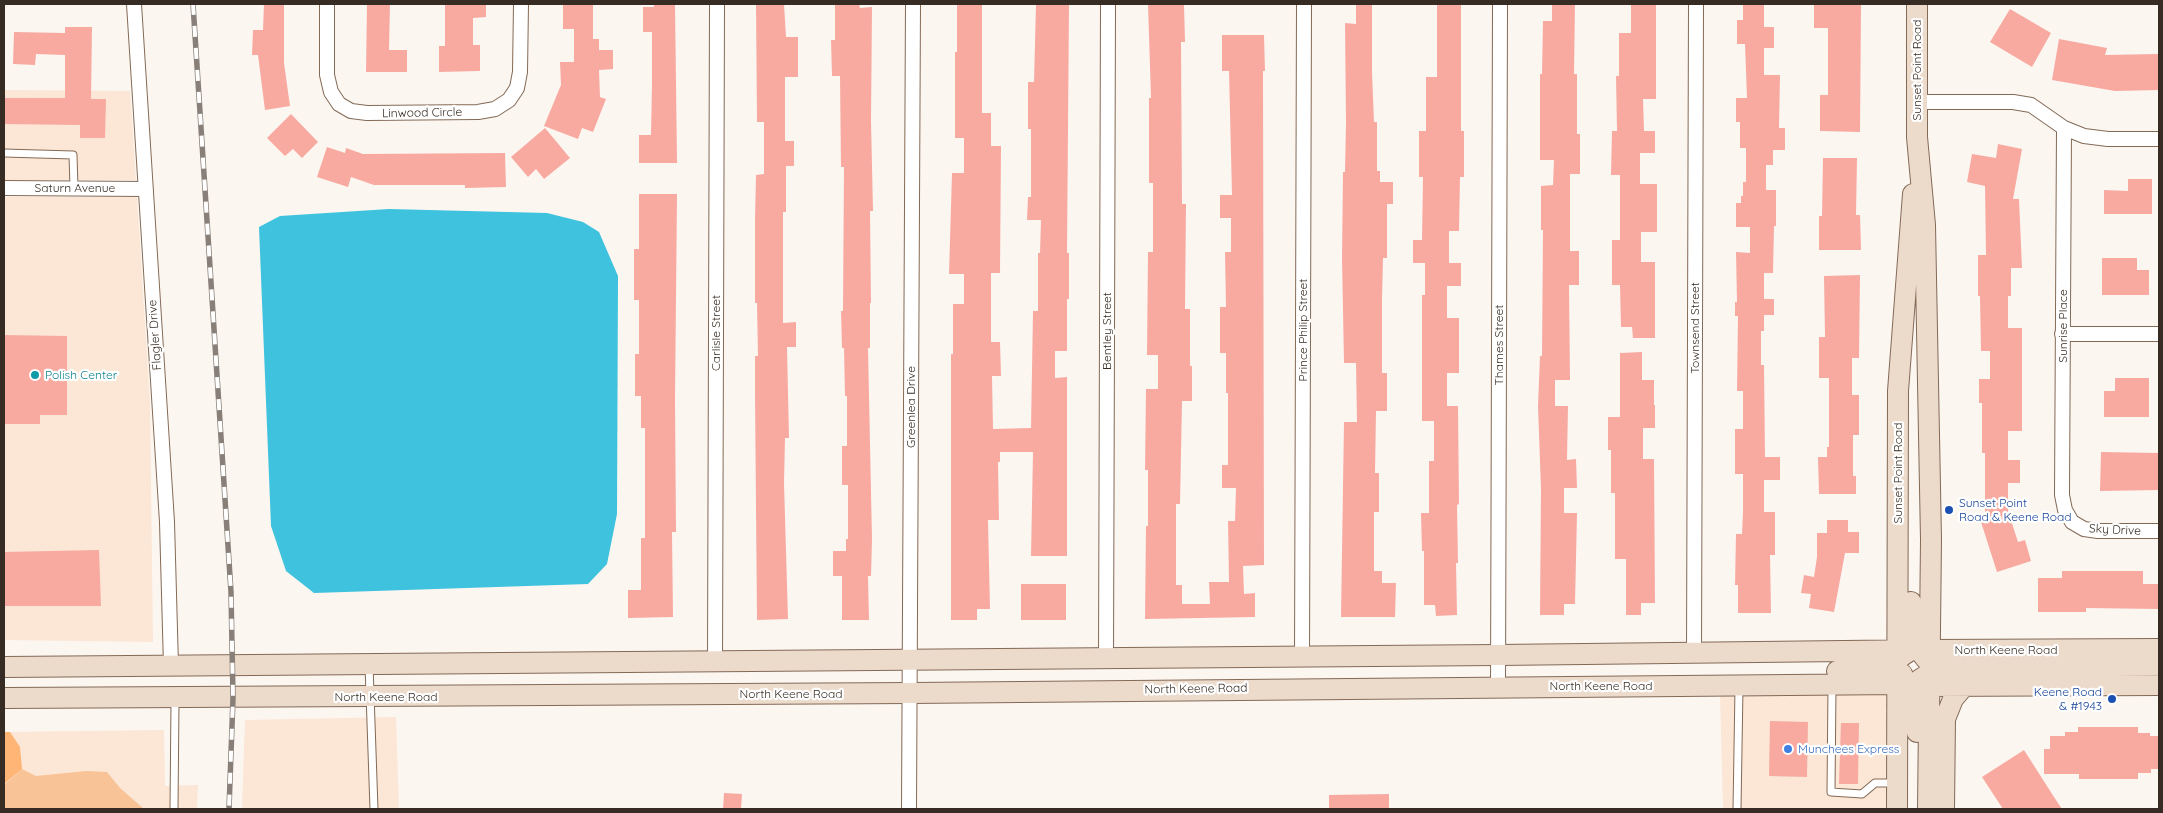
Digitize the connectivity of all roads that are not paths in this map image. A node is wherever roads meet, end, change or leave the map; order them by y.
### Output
1 (134, 4) edge
2 (326, 4) edge
3 (521, 4) edge
4 (717, 4) edge
5 (912, 4) edge
6 (1108, 4) edge
7 (1304, 4) edge
8 (1500, 4) edge
9 (1696, 4) edge
10 (1917, 4) edge
11 (1917, 102) junction
12 (2064, 128) junction
13 (1918, 137) junction
14 (2159, 139) edge
15 (4, 154) edge
16 (4, 188) edge
17 (74, 188) junction
18 (146, 189) junction
19 (2062, 334) junction
20 (2159, 334) edge
21 (2072, 522) joint
22 (2159, 531) edge
23 (2159, 650) edge
24 (1694, 653) junction
25 (1498, 655) junction
26 (1302, 656) junction
27 (1106, 658) junction
28 (910, 660) junction
29 (714, 662) junction
30 (369, 665) junction
31 (2159, 665) edge
32 (171, 666) junction
33 (4, 667) edge
34 (1914, 667) junction
35 (1832, 684) junction
36 (1739, 685) junction
37 (2159, 685) edge
38 (1603, 686) junction
39 (1964, 686) junction
40 (1498, 687) junction
41 (910, 693) junction
42 (175, 697) junction
43 (370, 697) junction
44 (4, 698) edge
45 (1897, 783) junction
46 (174, 809) edge
47 (374, 809) edge
48 (909, 809) edge
49 (1737, 809) edge
50 (1897, 809) edge
51 (1916, 809) edge
52 (1928, 809) edge
53 (1944, 809) edge

1 - 18 street, Flagler Drive
2 - 3 street, Linwood Circle
4 - 29 street, Carlisle Street
5 - 28 street, Greenlea Drive
6 - 27 street, Bentley Street
7 - 26 street, Prince Philip Street
8 - 25 street, Thames Street
9 - 24 street, Townsend Street
10 - 11 main road, Sunset Point Road
11 - 12 street
11 - 13 main road, Sunset Point Road
12 - 14 street
12 - 19 street, Sunrise Place
13 - 34 main road, Sunset Point Road
13 - 34 main road, Sunset Point Road
15 - 17 lane
16 - 17 street, Saturn Avenue
17 - 18 street, Saturn Avenue
18 - 32 street, Flagler Drive
19 - 20 street
19 - 21 street, Sunrise Place
21 - 22 street, Sky Drive
23 - 34 main road, North Keene Road
24 - 25 main road
24 - 34 main road
25 - 26 main road
25 - 40 street, Thames Street
26 - 27 main road
27 - 28 main road
28 - 29 main road
28 - 41 street, Greenlea Drive
29 - 30 main road
30 - 32 main road
30 - 43 lane
31 - 34 main road
32 - 33 main road
34 - 35 main road, North Keene Road
34 - 38 main road
34 - 39 main road, North Keene Road
34 - 45 main road
34 - 51 main road
34 - 52 main road, Sunset Point Road
35 - 36 main road, North Keene Road
35 - 45 lane
36 - 38 main road, North Keene Road
36 - 49 lane
37 - 39 main road, North Keene Road
38 - 40 main road, North Keene Road
39 - 53 main road
40 - 41 main road, North Keene Road
41 - 43 main road, North Keene Road
41 - 48 street, Greenlea Drive
42 - 43 main road, North Keene Road
42 - 44 main road, North Keene Road
42 - 46 lane
43 - 47 lane
45 - 50 main road

